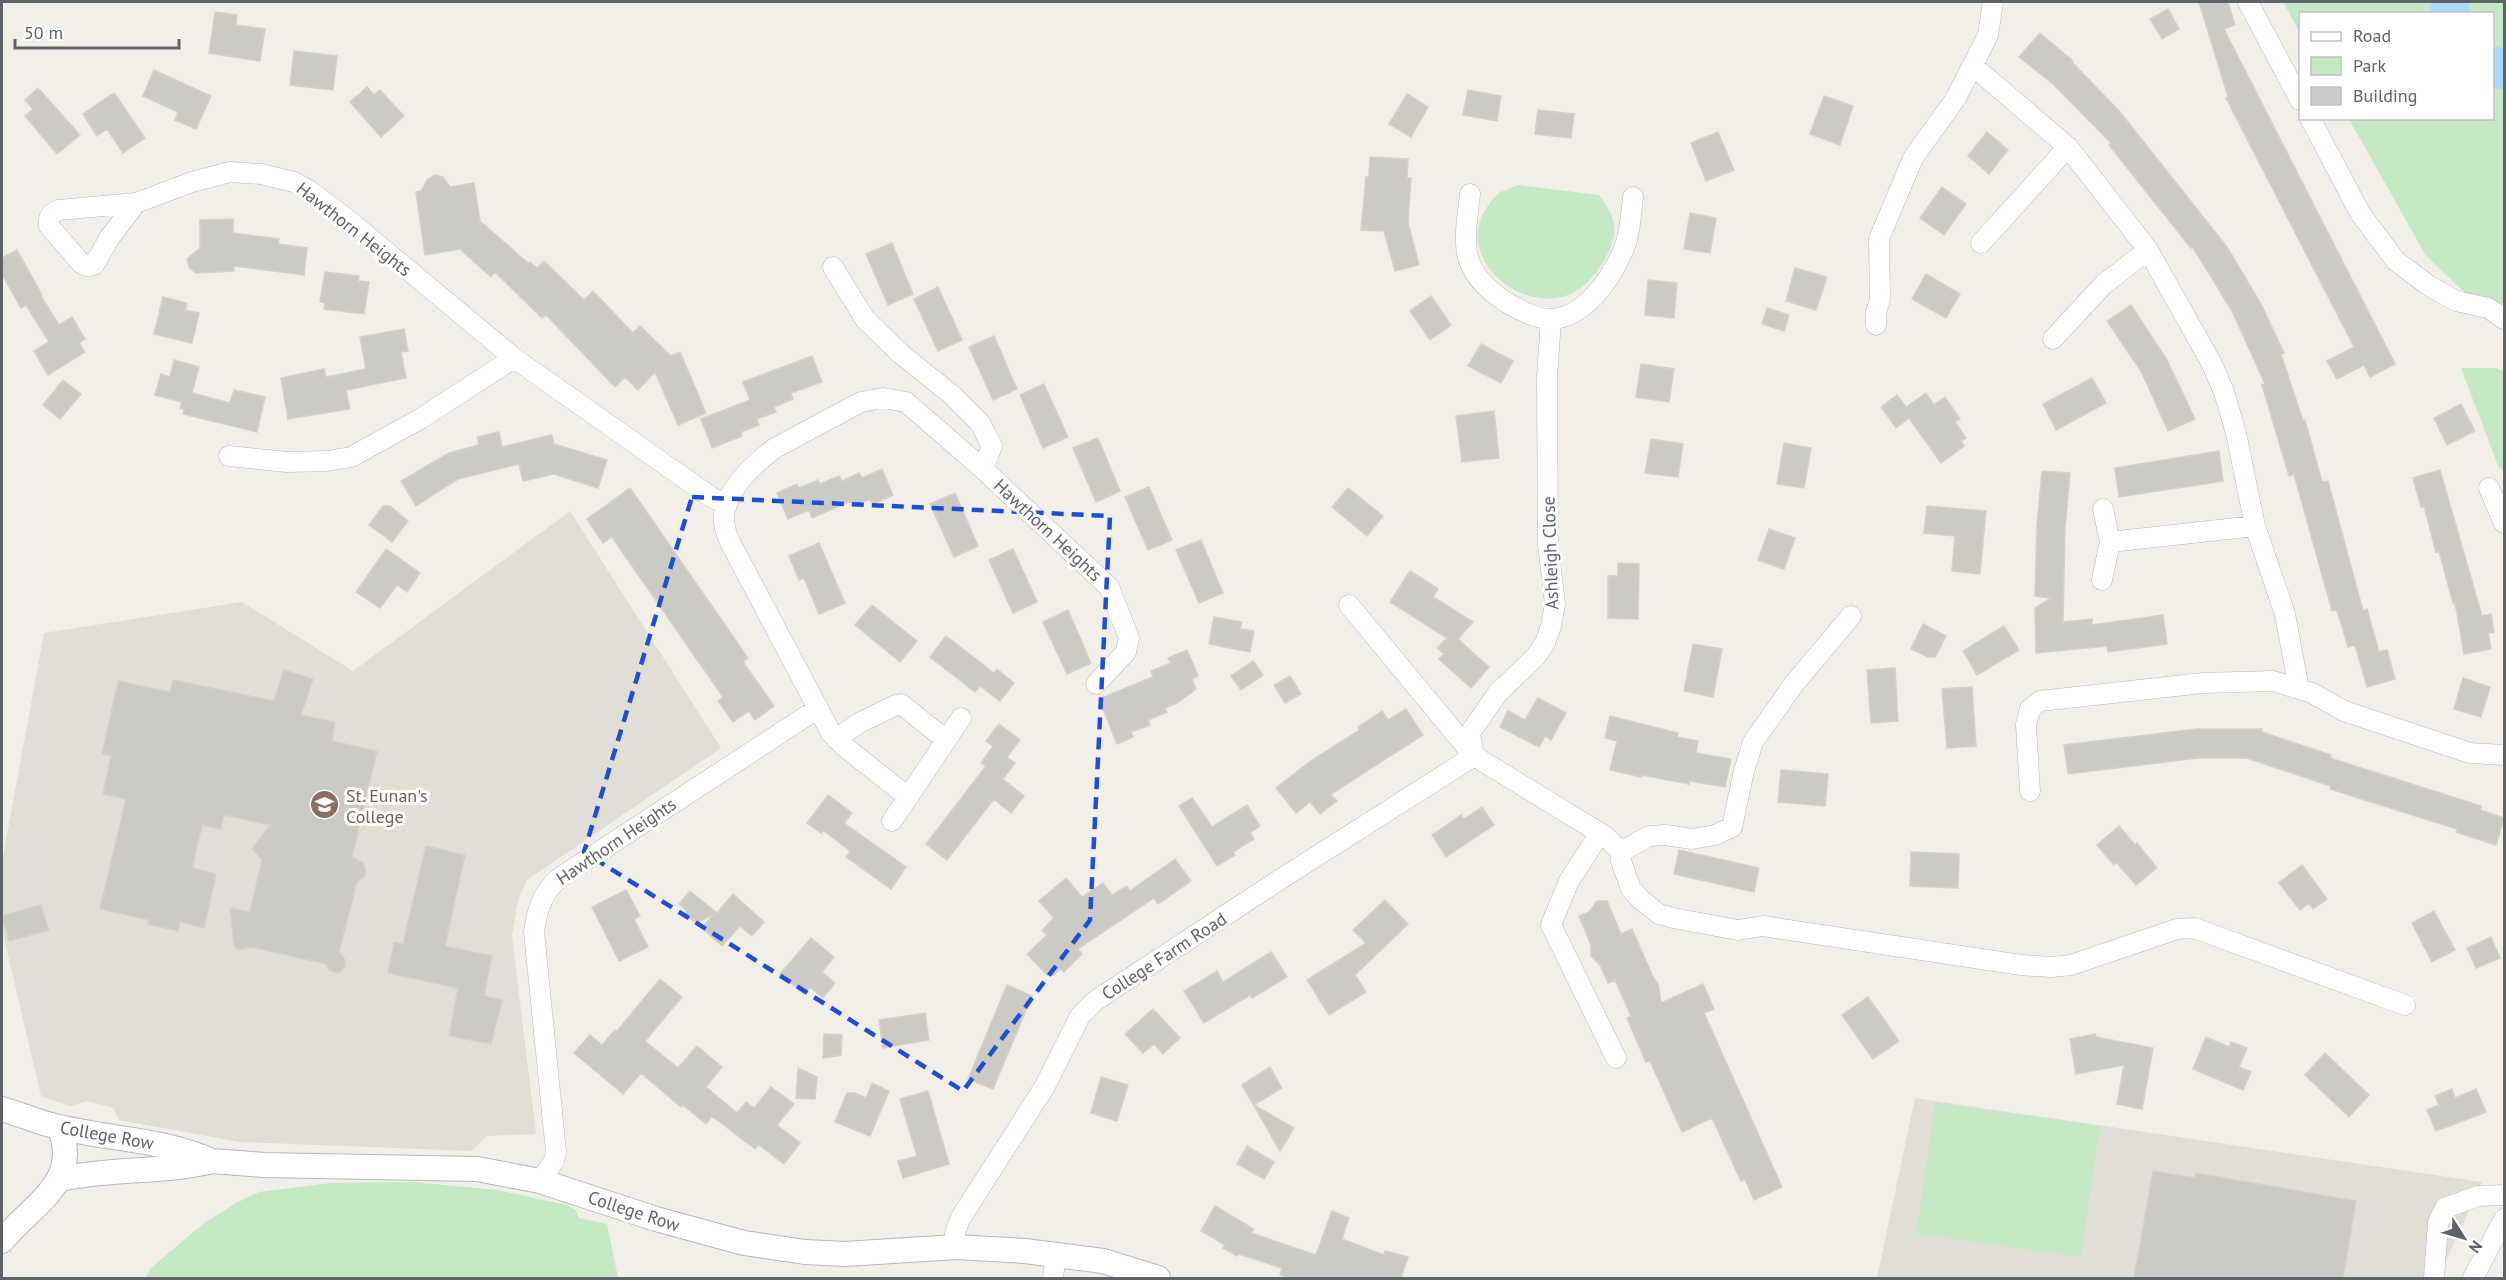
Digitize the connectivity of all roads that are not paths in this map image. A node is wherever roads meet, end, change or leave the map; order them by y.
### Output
1 (1993, 2) edge
2 (2248, 2) edge
3 (1973, 66) junction
4 (2299, 96) edge
5 (2311, 120) edge
6 (2068, 147) junction
7 (1470, 194) dead end
8 (1633, 197) dead end
9 (136, 203) dead end
10 (1981, 243) dead end
11 (2148, 250) junction
12 (833, 267) dead end
13 (1551, 319) junction
14 (2505, 319) edge
15 (1876, 326) dead end
16 (2053, 339) dead end
17 (513, 358) junction
18 (229, 456) dead end
19 (983, 470) junction
20 (2493, 482) edge
21 (726, 505) junction
22 (2103, 509) dead end
23 (2505, 523) edge
24 (2254, 526) junction
25 (2110, 542) junction
26 (2102, 580) dead end
27 (1349, 605) dead end
28 (1851, 616) dead end
29 (1096, 684) dead end
30 (2299, 689) junction
31 (817, 709) junction
32 (961, 717) dead end
33 (836, 739) junction
34 (946, 740) junction
35 (2505, 755) edge
36 (1474, 756) junction
37 (2030, 791) dead end
38 (908, 797) junction
39 (892, 821) dead end
40 (1600, 833) junction
41 (1620, 852) junction
42 (2405, 1005) dead end
43 (1616, 1058) dead end
44 (2, 1109) edge
45 (59, 1127) junction
46 (212, 1161) junction
47 (60, 1179) junction
48 (540, 1181) junction
49 (2505, 1195) edge
50 (2505, 1219) edge
51 (2, 1241) edge
52 (956, 1247) junction
53 (1056, 1254) junction
54 (1053, 1278) edge
55 (1155, 1278) edge
56 (2434, 1278) edge
57 (2473, 1278) edge

1 - 3 street
2 - 4 street
3 - 6 street
3 - 15 street
5 - 14 street
6 - 10 street
6 - 11 street
7 - 13 street
8 - 13 street
9 - 17 street, Hawthorn Heights
11 - 16 street
11 - 24 street
12 - 19 street, Hawthorn Heights
13 - 36 street, Ashleigh Close
17 - 18 street
17 - 21 street, Hawthorn Heights
19 - 21 street, Hawthorn Heights
19 - 29 street, Hawthorn Heights
20 - 23 street
21 - 31 street
22 - 25 street
24 - 25 street
24 - 30 street
25 - 26 street
27 - 36 street
28 - 41 street
30 - 35 street
30 - 37 street
31 - 33 street
31 - 48 street, Hawthorn Heights
32 - 34 street
33 - 34 street
33 - 38 street
34 - 38 street
36 - 40 street
36 - 52 street, College Farm Road
38 - 39 street
40 - 41 street
40 - 43 street
41 - 42 street
44 - 45 street, College Row
45 - 46 street, College Row
45 - 47 street
46 - 47 street, College Row
46 - 48 street, College Row
47 - 51 street
48 - 52 street, College Row
49 - 56 street
50 - 57 street
52 - 53 street, College Row
53 - 54 street
53 - 55 street, College Row

